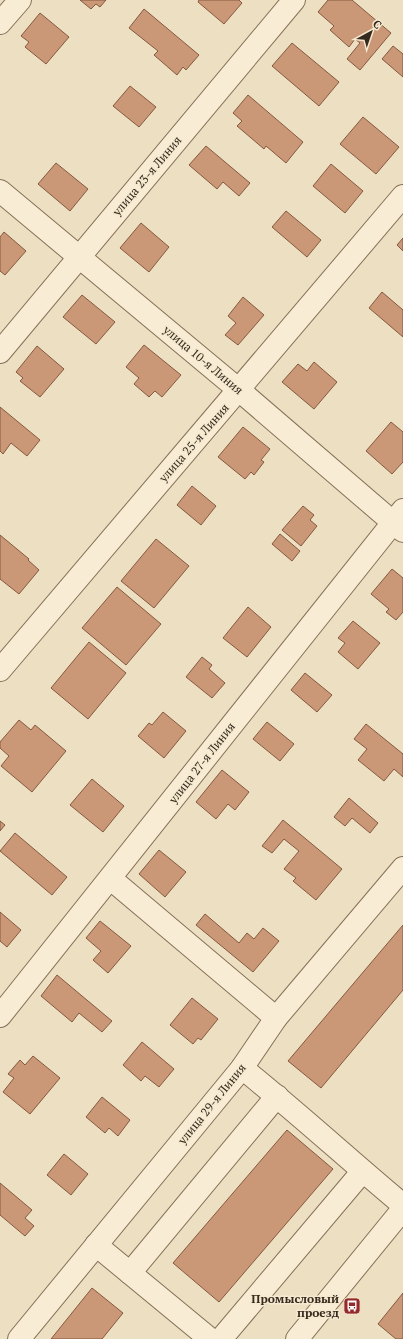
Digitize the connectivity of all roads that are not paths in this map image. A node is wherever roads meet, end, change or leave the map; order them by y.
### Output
1 (20, 0) edge
2 (294, 0) edge
3 (0, 23) edge
4 (0, 191) edge
5 (403, 196) edge
6 (80, 257) junction
7 (0, 352) edge
8 (239, 390) junction
9 (400, 521) edge
10 (0, 670) edge
11 (403, 868) edge
12 (111, 879) junction
13 (0, 1016) edge
14 (276, 1018) junction
15 (242, 1068) junction
16 (278, 1096) junction
17 (362, 1172) junction
18 (403, 1205) edge
19 (403, 1209) edge
20 (96, 1244) junction
21 (130, 1273) junction
22 (19, 1339) edge
23 (210, 1339) edge
24 (221, 1339) edge
25 (297, 1339) edge

1 - 3 street
2 - 6 street, улица 23-я Линия
4 - 6 street, улица 10-я Линия
5 - 8 street, улица 25-я Линия
6 - 7 street, улица 23-я Линия
6 - 8 street, улица 10-я Линия
8 - 9 street, улица 10-я Линия
8 - 10 street, улица 25-я Линия
9 - 12 street, улица 27-я Линия
11 - 14 street, улица 29-я Линия
12 - 13 street, улица 27-я Линия
12 - 14 street
14 - 15 street, улица 29-я Линия
15 - 16 street
15 - 20 street, улица 29-я Линия
16 - 17 street
16 - 21 street
17 - 18 street
17 - 24 street
19 - 25 street
20 - 21 street
20 - 22 street, улица 29-я Линия
21 - 23 street

